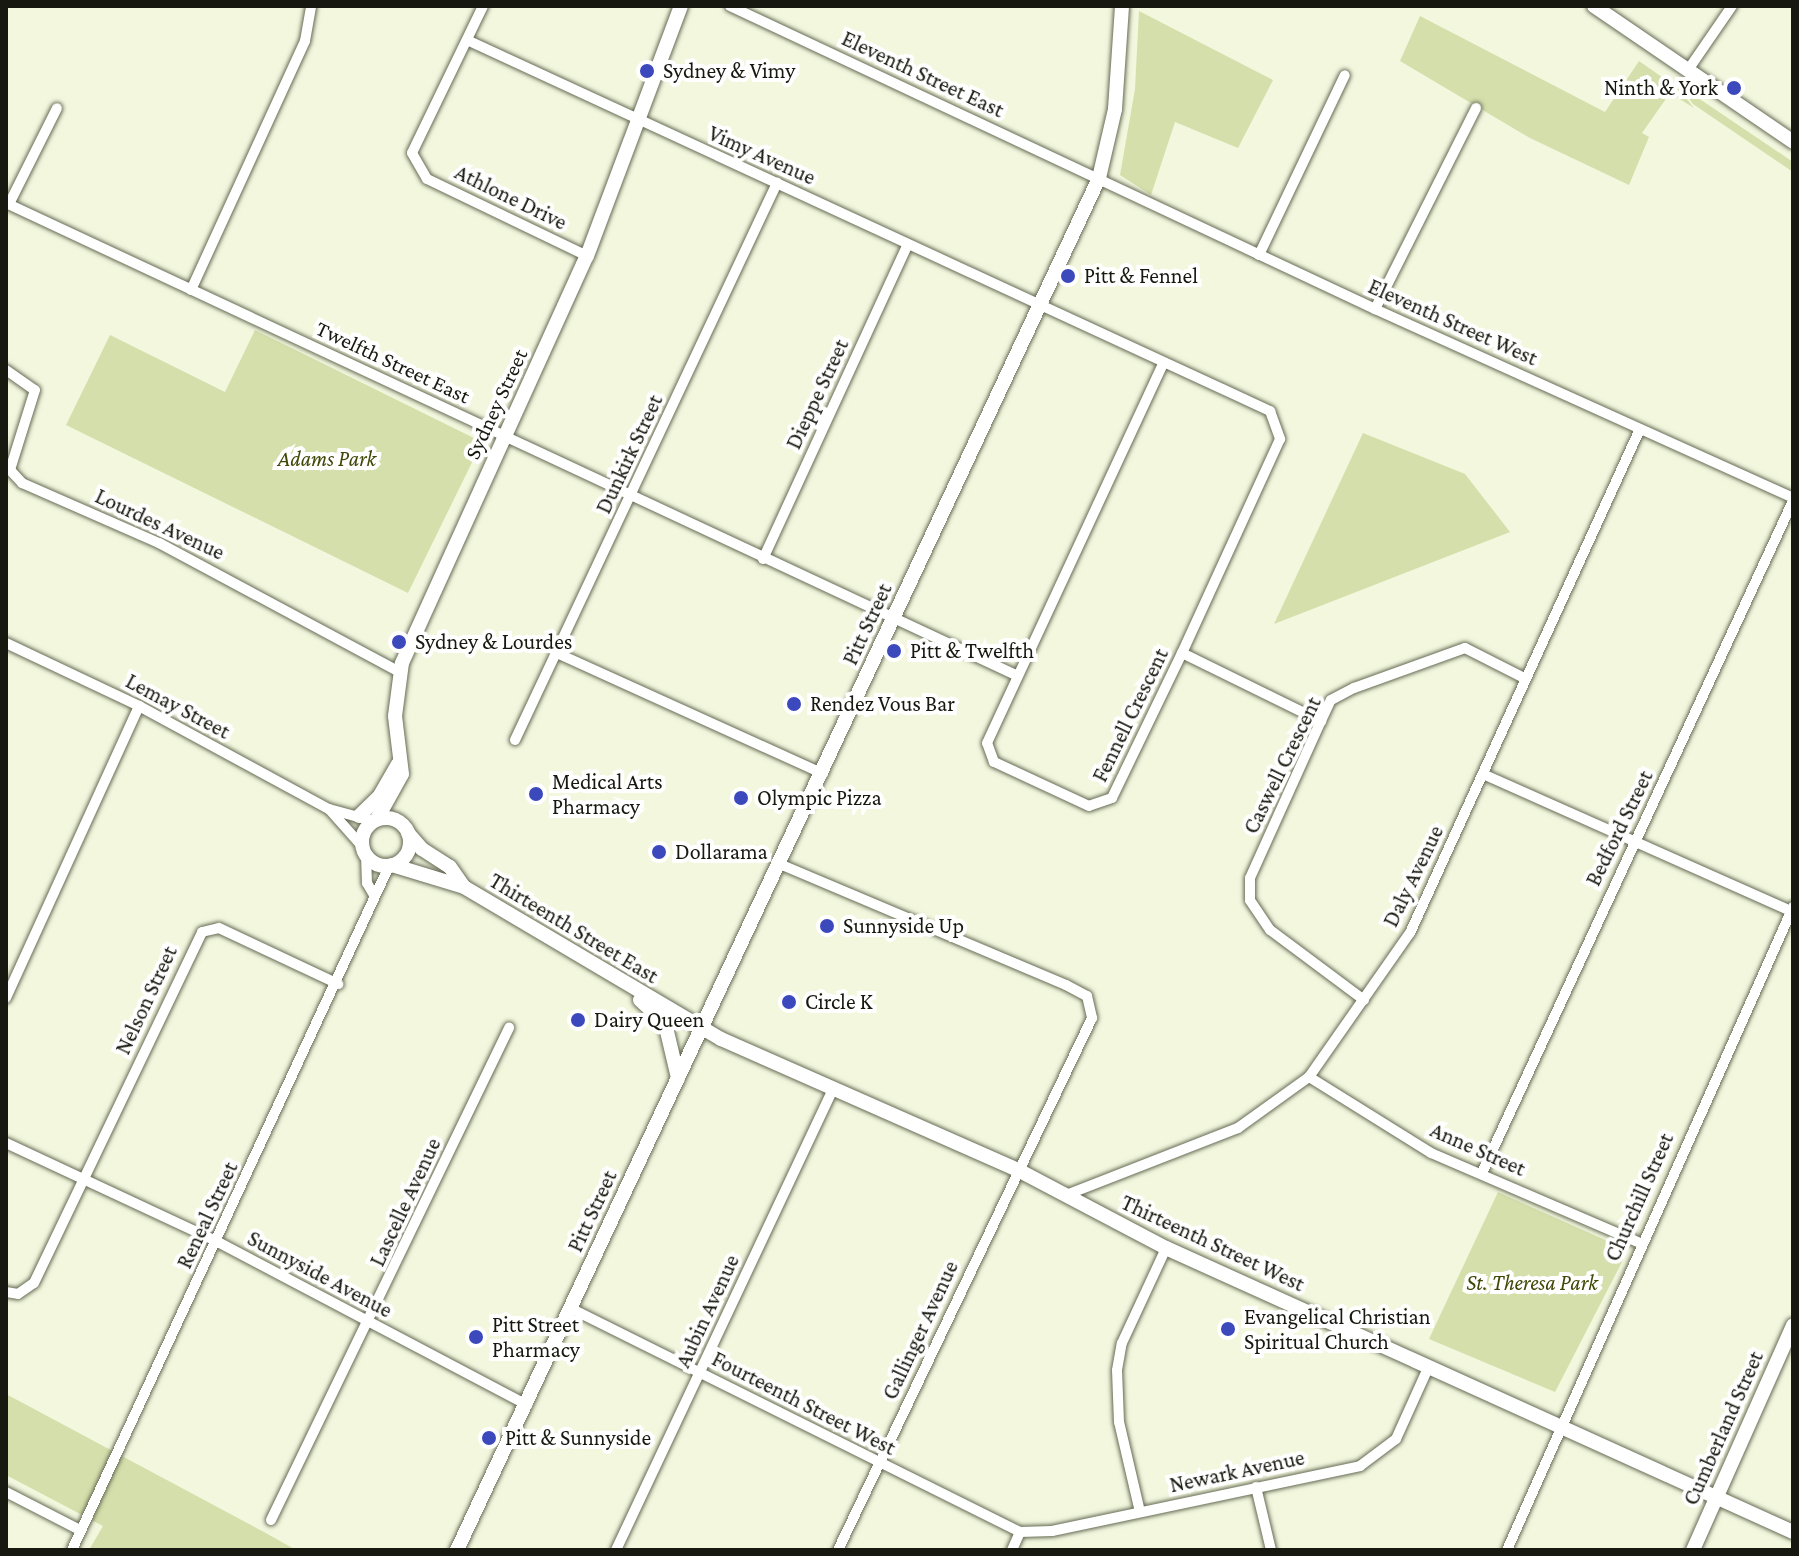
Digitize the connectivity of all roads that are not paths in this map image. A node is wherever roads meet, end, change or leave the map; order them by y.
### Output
1 (311, 6) edge
2 (483, 6) edge
3 (681, 6) edge
4 (730, 6) edge
5 (1122, 6) edge
6 (1594, 6) edge
7 (1732, 6) edge
8 (467, 40) junction
9 (1688, 70) junction
10 (1345, 75) dead end
11 (57, 108) dead end
12 (1476, 108) dead end
13 (638, 122) junction
14 (1793, 141) edge
15 (1099, 178) junction
16 (777, 183) junction
17 (7, 203) edge
18 (907, 246) junction
19 (1259, 255) junction
20 (587, 256) junction
21 (191, 290) junction
22 (1041, 305) junction
23 (1375, 309) junction
24 (1163, 364) junction
25 (6, 370) edge
26 (1640, 429) junction
27 (505, 436) junction
28 (631, 497) junction
29 (1793, 500) edge
30 (763, 559) junction
31 (893, 620) junction
32 (6, 643) edge
33 (1182, 653) junction
34 (559, 654) junction
35 (400, 672) junction
36 (1016, 675) junction
37 (1526, 679) junction
38 (139, 706) junction
39 (1321, 721) junction
40 (515, 740) dead end
41 (823, 774) junction
42 (1483, 774) junction
43 (329, 809) junction
44 (369, 819) junction
45 (408, 833) junction
46 (1634, 841) junction
47 (364, 850) junction
48 (391, 865) junction
49 (782, 865) junction
50 (464, 887) junction
51 (374, 895) junction
52 (1792, 910) edge
53 (338, 984) junction
54 (622, 984) junction
55 (6, 998) edge
56 (1364, 1000) junction
57 (509, 1028) dead end
58 (704, 1030) junction
59 (1309, 1077) junction
60 (678, 1080) junction
61 (833, 1089) junction
62 (6, 1143) edge
63 (1018, 1170) junction
64 (1482, 1173) junction
65 (83, 1178) junction
66 (1066, 1195) junction
67 (216, 1241) junction
68 (1640, 1243) junction
69 (1166, 1248) junction
70 (6, 1292) edge
71 (570, 1308) junction
72 (370, 1323) junction
73 (1793, 1325) edge
74 (1429, 1366) junction
75 (701, 1373) junction
76 (527, 1405) junction
77 (1559, 1426) junction
78 (878, 1464) junction
79 (1256, 1487) junction
80 (6, 1492) edge
81 (1717, 1497) junction
82 (1140, 1512) junction
83 (271, 1520) dead end
84 (80, 1530) junction
85 (1020, 1532) junction
86 (1793, 1532) edge
87 (72, 1550) edge
88 (457, 1550) edge
89 (616, 1550) edge
90 (838, 1550) edge
91 (1012, 1550) edge
92 (1271, 1550) edge
93 (1507, 1550) edge
94 (1693, 1550) edge

1 - 21 street
2 - 8 street
3 - 13 street, Sydney Street
4 - 15 street, Eleventh Street East
5 - 15 street, Pitt Street
6 - 9 street
7 - 9 street
8 - 13 street, Vimy Avenue
8 - 20 street, Athlone Drive
9 - 14 street
10 - 19 street
11 - 17 street
12 - 23 street
13 - 16 street, Vimy Avenue
13 - 20 street, Sydney Street
15 - 19 street, Eleventh Street West
15 - 22 street, Pitt Street
16 - 18 street, Vimy Avenue
16 - 28 street, Dunkirk Street
17 - 21 street, Twelfth Street East
18 - 22 street, Vimy Avenue
18 - 30 street, Dieppe Street
19 - 23 street, Eleventh Street West
20 - 27 street, Sydney Street
21 - 27 street, Twelfth Street East
22 - 24 street, Fennell Crescent
22 - 31 street, Pitt Street
23 - 26 street, Eleventh Street West
24 - 33 street, Fennell Crescent
24 - 36 street, Fennell Crescent
25 - 35 street, Lourdes Avenue
26 - 29 street, Eleventh Street West
26 - 37 street, Daly Avenue
27 - 28 street, Twelfth Street East
27 - 35 street, Sydney Street
28 - 30 street, Twelfth Street East
28 - 34 street, Dunkirk Street
29 - 46 street, Bedford Street
30 - 31 street, Twelfth Street East
31 - 36 street, Twelfth Street East
31 - 41 street, Pitt Street
32 - 38 street, Lemay Street
33 - 36 street, Fennell Crescent
33 - 39 street
34 - 40 street, Dunkirk Street
34 - 41 street
35 - 44 street, Sydney Street
37 - 39 street, Caswell Crescent
37 - 42 street, Daly Avenue
38 - 43 street, Lemay Street
38 - 55 street
39 - 56 street, Caswell Crescent
41 - 49 street, Pitt Street
42 - 46 street
42 - 56 street, Daly Avenue
43 - 44 street, Lemay Street
43 - 47 street, Lemay Street
44 - 45 street
44 - 47 street
45 - 48 street
45 - 50 street, Thirteenth Street East
46 - 52 street
46 - 64 street, Bedford Street
47 - 48 street
47 - 51 street
48 - 50 street, Thirteenth Street East
48 - 51 street, Reneal Street
49 - 58 street, Pitt Street
49 - 63 street, Gallinger Avenue
50 - 54 street, Thirteenth Street East
51 - 53 street, Reneal Street
52 - 68 street, Churchill Street
53 - 65 street, Nelson Street
53 - 67 street, Reneal Street
54 - 58 street, Thirteenth Street East
54 - 60 street
56 - 59 street, Daly Avenue
57 - 72 street, Lascelle Avenue
58 - 60 street, Pitt Street
58 - 61 street, Thirteenth Street West
59 - 64 street, Anne Street
59 - 66 street, Daly Avenue
60 - 71 street, Pitt Street
61 - 63 street, Thirteenth Street West
61 - 75 street, Aubin Avenue
62 - 65 street, Sunnyside Avenue
63 - 66 street, Thirteenth Street West
63 - 78 street, Gallinger Avenue
64 - 68 street, Anne Street
65 - 67 street, Sunnyside Avenue
65 - 70 street
66 - 69 street, Thirteenth Street West
67 - 72 street, Sunnyside Avenue
67 - 84 street, Reneal Street
68 - 77 street, Churchill Street
69 - 74 street, Thirteenth Street West
69 - 82 street
71 - 75 street, Fourteenth Street West
71 - 76 street, Pitt Street
72 - 76 street, Sunnyside Avenue
72 - 83 street, Lascelle Avenue
73 - 81 street, Cumberland Street
74 - 77 street, Thirteenth Street West
74 - 79 street, Newark Avenue
75 - 78 street, Fourteenth Street West
75 - 89 street, Aubin Avenue
76 - 88 street, Pitt Street
77 - 81 street, Thirteenth Street West
77 - 93 street, Churchill Street
78 - 85 street, Fourteenth Street West
78 - 90 street, Gallinger Avenue
79 - 82 street, Newark Avenue
79 - 92 street
80 - 84 street
81 - 86 street, Thirteenth Street West
81 - 94 street, Cumberland Street
82 - 85 street, Newark Avenue
84 - 87 street, Reneal Street
85 - 91 street

